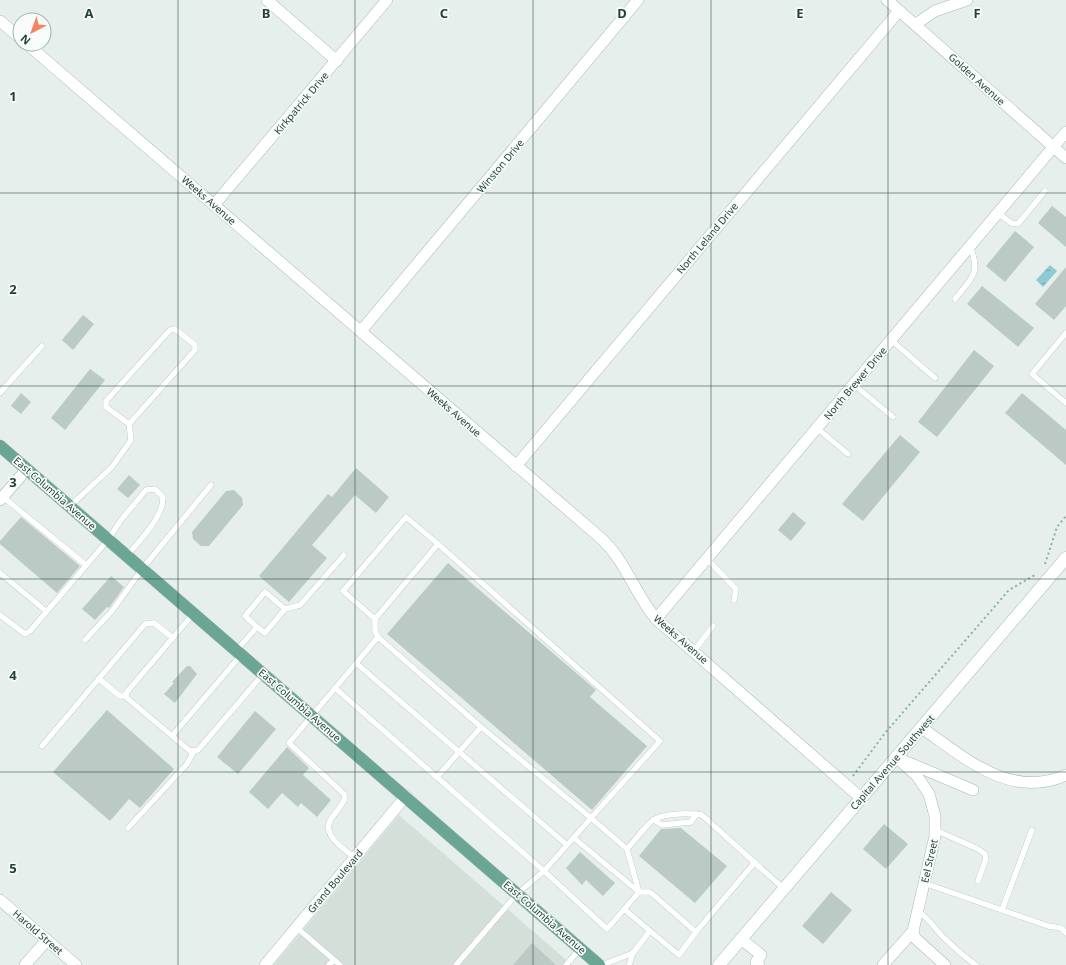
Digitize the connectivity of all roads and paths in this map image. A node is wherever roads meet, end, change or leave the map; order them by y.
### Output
1 (267, 0) edge
2 (387, 0) edge
3 (638, 0) edge
4 (887, 0) edge
5 (968, 0) edge
6 (899, 11) junction
7 (0, 21) edge
8 (916, 24) junction
9 (12, 31) edge
10 (36, 52) edge
11 (337, 60) junction
12 (1066, 132) edge
13 (1053, 147) junction
14 (1066, 158) edge
15 (1045, 191) dead end
16 (214, 205) junction
17 (998, 213) junction
18 (970, 246) junction
19 (955, 299) dead end
20 (361, 331) junction
21 (1066, 334) edge
22 (891, 340) junction
23 (42, 346) dead end
24 (936, 378) dead end
25 (854, 384) junction
26 (0, 393) edge
27 (1066, 404) edge
28 (893, 417) dead end
29 (129, 424) junction
30 (817, 428) junction
31 (0, 446) edge
32 (848, 454) dead end
33 (516, 466) junction
34 (27, 469) junction
35 (211, 485) dead end
36 (1, 499) edge
37 (70, 506) junction
38 (1066, 516) edge
39 (108, 540) junction
40 (438, 544) junction
41 (344, 555) dead end
42 (127, 556) junction
43 (1066, 558) edge
44 (707, 559) junction
45 (86, 565) junction
46 (142, 569) junction
47 (1041, 569) dead end
48 (0, 573) edge
49 (1036, 574) dead end
50 (734, 600) dead end
51 (285, 609) junction
52 (46, 612) junction
53 (194, 614) junction
54 (0, 615) edge
55 (376, 619) junction
56 (656, 619) junction
57 (257, 626) junction
58 (714, 626) dead end
59 (378, 637) junction
60 (173, 638) junction
61 (85, 640) dead end
62 (694, 651) junction
63 (239, 653) junction
64 (356, 663) junction
65 (263, 674) junction
66 (99, 679) junction
67 (335, 688) junction
68 (126, 696) junction
69 (311, 715) junction
70 (481, 727) junction
71 (922, 728) junction
72 (172, 736) junction
73 (42, 746) dead end
74 (194, 751) junction
75 (459, 752) junction
76 (896, 757) junction
77 (1066, 775) edge
78 (853, 776) dead end
79 (437, 777) junction
80 (973, 790) dead end
81 (406, 796) junction
82 (861, 798) junction
83 (696, 814) junction
84 (591, 818) junction
85 (654, 820) junction
86 (128, 828) dead end
87 (935, 830) junction
88 (1032, 830) dead end
89 (574, 838) junction
90 (567, 845) junction
91 (627, 849) junction
92 (355, 858) junction
93 (755, 862) junction
94 (544, 871) junction
95 (978, 881) dead end
96 (924, 883) junction
97 (784, 889) junction
98 (639, 892) junction
99 (517, 894) junction
100 (0, 900) edge
101 (624, 909) junction
102 (1002, 910) junction
103 (917, 911) junction
104 (296, 927) junction
105 (650, 931) junction
106 (913, 931) junction
107 (696, 932) junction
108 (1066, 933) edge
109 (47, 940) junction
110 (741, 940) junction
111 (580, 949) junction
112 (633, 953) junction
113 (334, 960) junction
114 (25, 965) edge
115 (76, 965) edge
116 (265, 965) edge
117 (329, 965) edge
118 (340, 965) edge
119 (456, 965) edge
120 (566, 965) edge
121 (600, 965) edge
122 (629, 965) edge
123 (719, 965) edge
124 (759, 965) edge
125 (883, 965) edge
126 (945, 965) edge
127 (976, 965) edge

1 - 11 street
2 - 11 street, Kirkpatrick Drive
3 - 20 street, Winston Drive
4 - 6 street, Golden Avenue
5 - 8 street
6 - 8 street, Golden Avenue
6 - 33 street, North Leland Drive
7 - 9 street
8 - 13 street, Golden Avenue
10 - 16 street, Weeks Avenue
11 - 16 street, Kirkpatrick Drive
12 - 13 street, North Brewer Drive
13 - 14 street, Golden Avenue
13 - 17 street, North Brewer Drive
15 - 17 lane
16 - 20 street, Weeks Avenue
17 - 18 street, North Brewer Drive
18 - 19 lane
18 - 22 street, North Brewer Drive
20 - 33 street, Weeks Avenue
21 - 27 lane
22 - 24 lane
22 - 25 street, North Brewer Drive
23 - 26 lane
25 - 28 lane
25 - 30 street, North Brewer Drive
29 - 29 lane
29 - 37 lane
30 - 32 lane
30 - 44 street, North Brewer Drive
31 - 34 main road, East Columbia Avenue
33 - 56 street, Weeks Avenue
34 - 36 street
34 - 37 main road, East Columbia Avenue
35 - 46 lane
36 - 45 lane
37 - 39 main road, East Columbia Avenue
38 - 47 path
39 - 42 main road, East Columbia Avenue
39 - 42 lane
39 - 45 lane
40 - 55 lane
40 - 55 lane
40 - 84 lane
41 - 51 lane
42 - 46 main road, East Columbia Avenue
43 - 71 main road, Capital Avenue Southwest
44 - 50 lane
44 - 56 street, North Brewer Drive
45 - 52 lane
46 - 53 main road, East Columbia Avenue
46 - 61 lane
48 - 52 lane
49 - 78 path
51 - 57 lane
51 - 57 lane
52 - 54 lane
53 - 60 lane
53 - 63 main road, East Columbia Avenue
55 - 59 lane
56 - 62 street, Weeks Avenue
57 - 63 lane
58 - 62 lane
59 - 64 lane
59 - 70 lane
60 - 66 lane
60 - 68 lane
62 - 82 street, Weeks Avenue
63 - 65 main road, East Columbia Avenue
63 - 72 lane
64 - 67 lane
64 - 75 lane
65 - 69 main road, East Columbia Avenue
65 - 74 lane
66 - 68 lane
66 - 73 lane
67 - 69 lane
67 - 79 lane
68 - 72 lane
69 - 81 main road, East Columbia Avenue
69 - 92 lane
70 - 75 lane
70 - 84 lane
71 - 76 main road, Capital Avenue Southwest
71 - 77 street
72 - 74 lane
74 - 86 lane
75 - 79 lane
75 - 90 lane
76 - 80 street
76 - 82 main road, Capital Avenue Southwest
76 - 87 street, Eel Street
79 - 94 lane
81 - 92 street, Grand Boulevard
81 - 99 main road, East Columbia Avenue
82 - 97 main road, Capital Avenue Southwest
83 - 85 lane
83 - 85 lane
83 - 93 lane
84 - 89 lane
84 - 91 lane
85 - 91 lane
87 - 95 lane
87 - 96 street, Eel Street
88 - 102 lane
89 - 90 lane
89 - 98 lane
90 - 94 lane
91 - 98 lane
92 - 104 street, Grand Boulevard
93 - 97 lane
93 - 107 lane
94 - 99 lane
94 - 101 lane
96 - 102 lane
96 - 103 street, Eel Street
97 - 110 main road, Capital Avenue Southwest
98 - 101 lane
98 - 107 lane
99 - 111 main road, East Columbia Avenue
99 - 119 lane
100 - 109 street, Harold Street
101 - 105 lane
102 - 108 lane
103 - 106 street, Eel Street
103 - 127 lane
104 - 113 lane
104 - 116 street, Grand Boulevard
105 - 107 lane
105 - 112 lane
106 - 125 street
106 - 126 street
109 - 114 street
109 - 115 street, Harold Street
110 - 123 main road, Capital Avenue Southwest
110 - 124 street
111 - 120 lane
111 - 121 main road, East Columbia Avenue
112 - 121 lane
112 - 122 lane
113 - 117 lane
113 - 118 lane

